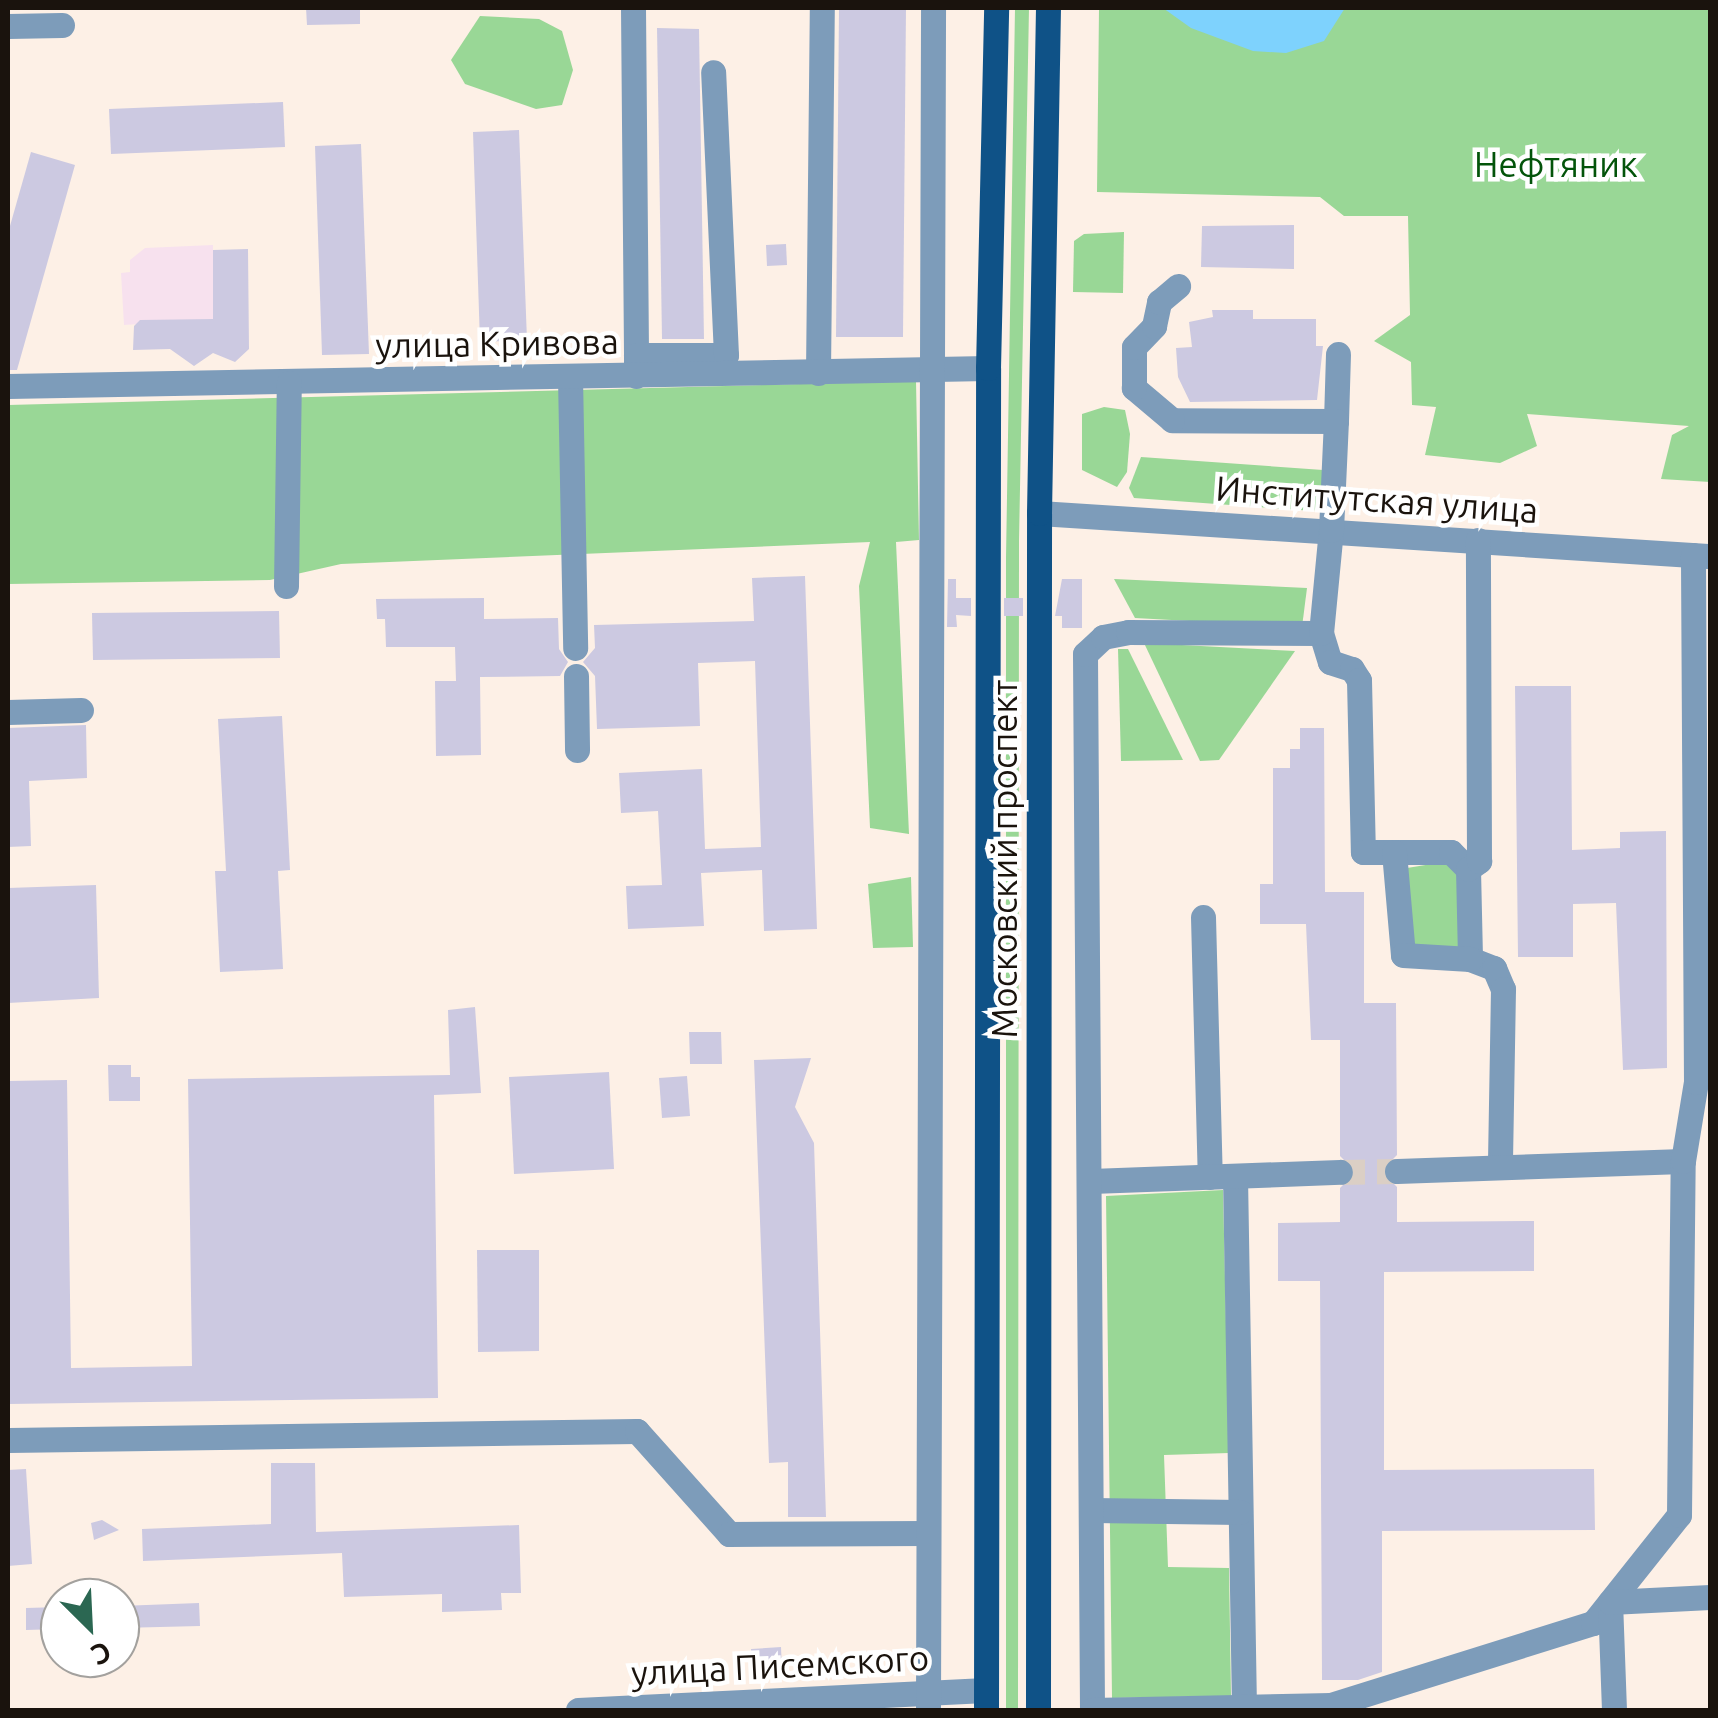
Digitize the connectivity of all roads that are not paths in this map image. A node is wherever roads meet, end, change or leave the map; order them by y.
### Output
1 (633, 8) edge
2 (822, 8) edge
3 (933, 8) edge
4 (996, 8) edge
5 (1048, 8) edge
6 (62, 25) dead end
7 (8, 26) edge
8 (713, 72) dead end
9 (1178, 286) dead end
10 (1338, 354) dead end
11 (636, 366) junction
12 (988, 368) junction
13 (928, 371) junction
14 (818, 373) junction
15 (570, 377) junction
16 (288, 382) junction
17 (8, 386) edge
18 (1336, 421) junction
19 (1039, 513) junction
20 (1332, 530) junction
21 (1478, 540) junction
22 (1702, 556) edge
23 (286, 586) dead end
24 (1321, 632) junction
25 (575, 648) dead end
26 (576, 676) dead end
27 (81, 710) dead end
28 (8, 712) edge
29 (577, 750) dead end
30 (1394, 852) junction
31 (1468, 868) junction
32 (1203, 917) dead end
33 (1470, 959) junction
34 (1703, 1082) edge
35 (1684, 1161) junction
36 (1500, 1166) junction
37 (1340, 1172) tunnel mouth
38 (1397, 1172) tunnel mouth
39 (1222, 1176) junction
40 (1091, 1180) junction
41 (8, 1440) edge
42 (1092, 1510) junction
43 (1240, 1512) junction
44 (926, 1533) junction
45 (1710, 1597) edge
46 (1610, 1602) junction
47 (986, 1700) edge
48 (928, 1702) edge
49 (1365, 1703) edge
50 (834, 1704) edge
51 (728, 1707) edge
52 (650, 1709) edge
53 (1244, 1709) edge
54 (578, 1710) edge
55 (1038, 1710) edge
56 (1092, 1710) edge
57 (1614, 1710) edge

1 - 11 street
2 - 14 street
3 - 13 street
4 - 12 main road, Московский проспект
5 - 19 main road, Московский проспект
6 - 7 street
8 - 11 street
9 - 18 street
10 - 18 street
11 - 14 street, улица Кривова
11 - 15 street, улица Кривова
12 - 13 street, улица Кривова
12 - 47 main road, Московский проспект
13 - 14 street, улица Кривова
13 - 44 street
15 - 16 street, улица Кривова
15 - 25 street
16 - 17 street, улица Кривова
16 - 23 street
18 - 20 street
19 - 20 street, Институтская улица
19 - 55 main road, Московский проспект
20 - 21 street, Институтская улица
20 - 24 street
21 - 22 street, Институтская улица
21 - 31 street
22 - 34 street
24 - 30 street
24 - 40 street
26 - 29 street
27 - 28 street
30 - 31 street
30 - 33 street
31 - 33 street
32 - 39 street
33 - 36 street
34 - 35 street
35 - 36 street
35 - 46 street
36 - 38 street
37 - 39 street
39 - 40 street
39 - 43 street
40 - 42 street
41 - 44 street
42 - 43 street
42 - 56 street
43 - 53 street
44 - 48 street
45 - 46 street
46 - 49 street
46 - 57 street
47 - 48 street, улица Писемского
48 - 50 street, улица Писемского
49 - 53 street
50 - 51 street, улица Писемского
51 - 52 street, улица Писемского
52 - 54 street, улица Писемского
53 - 56 street

